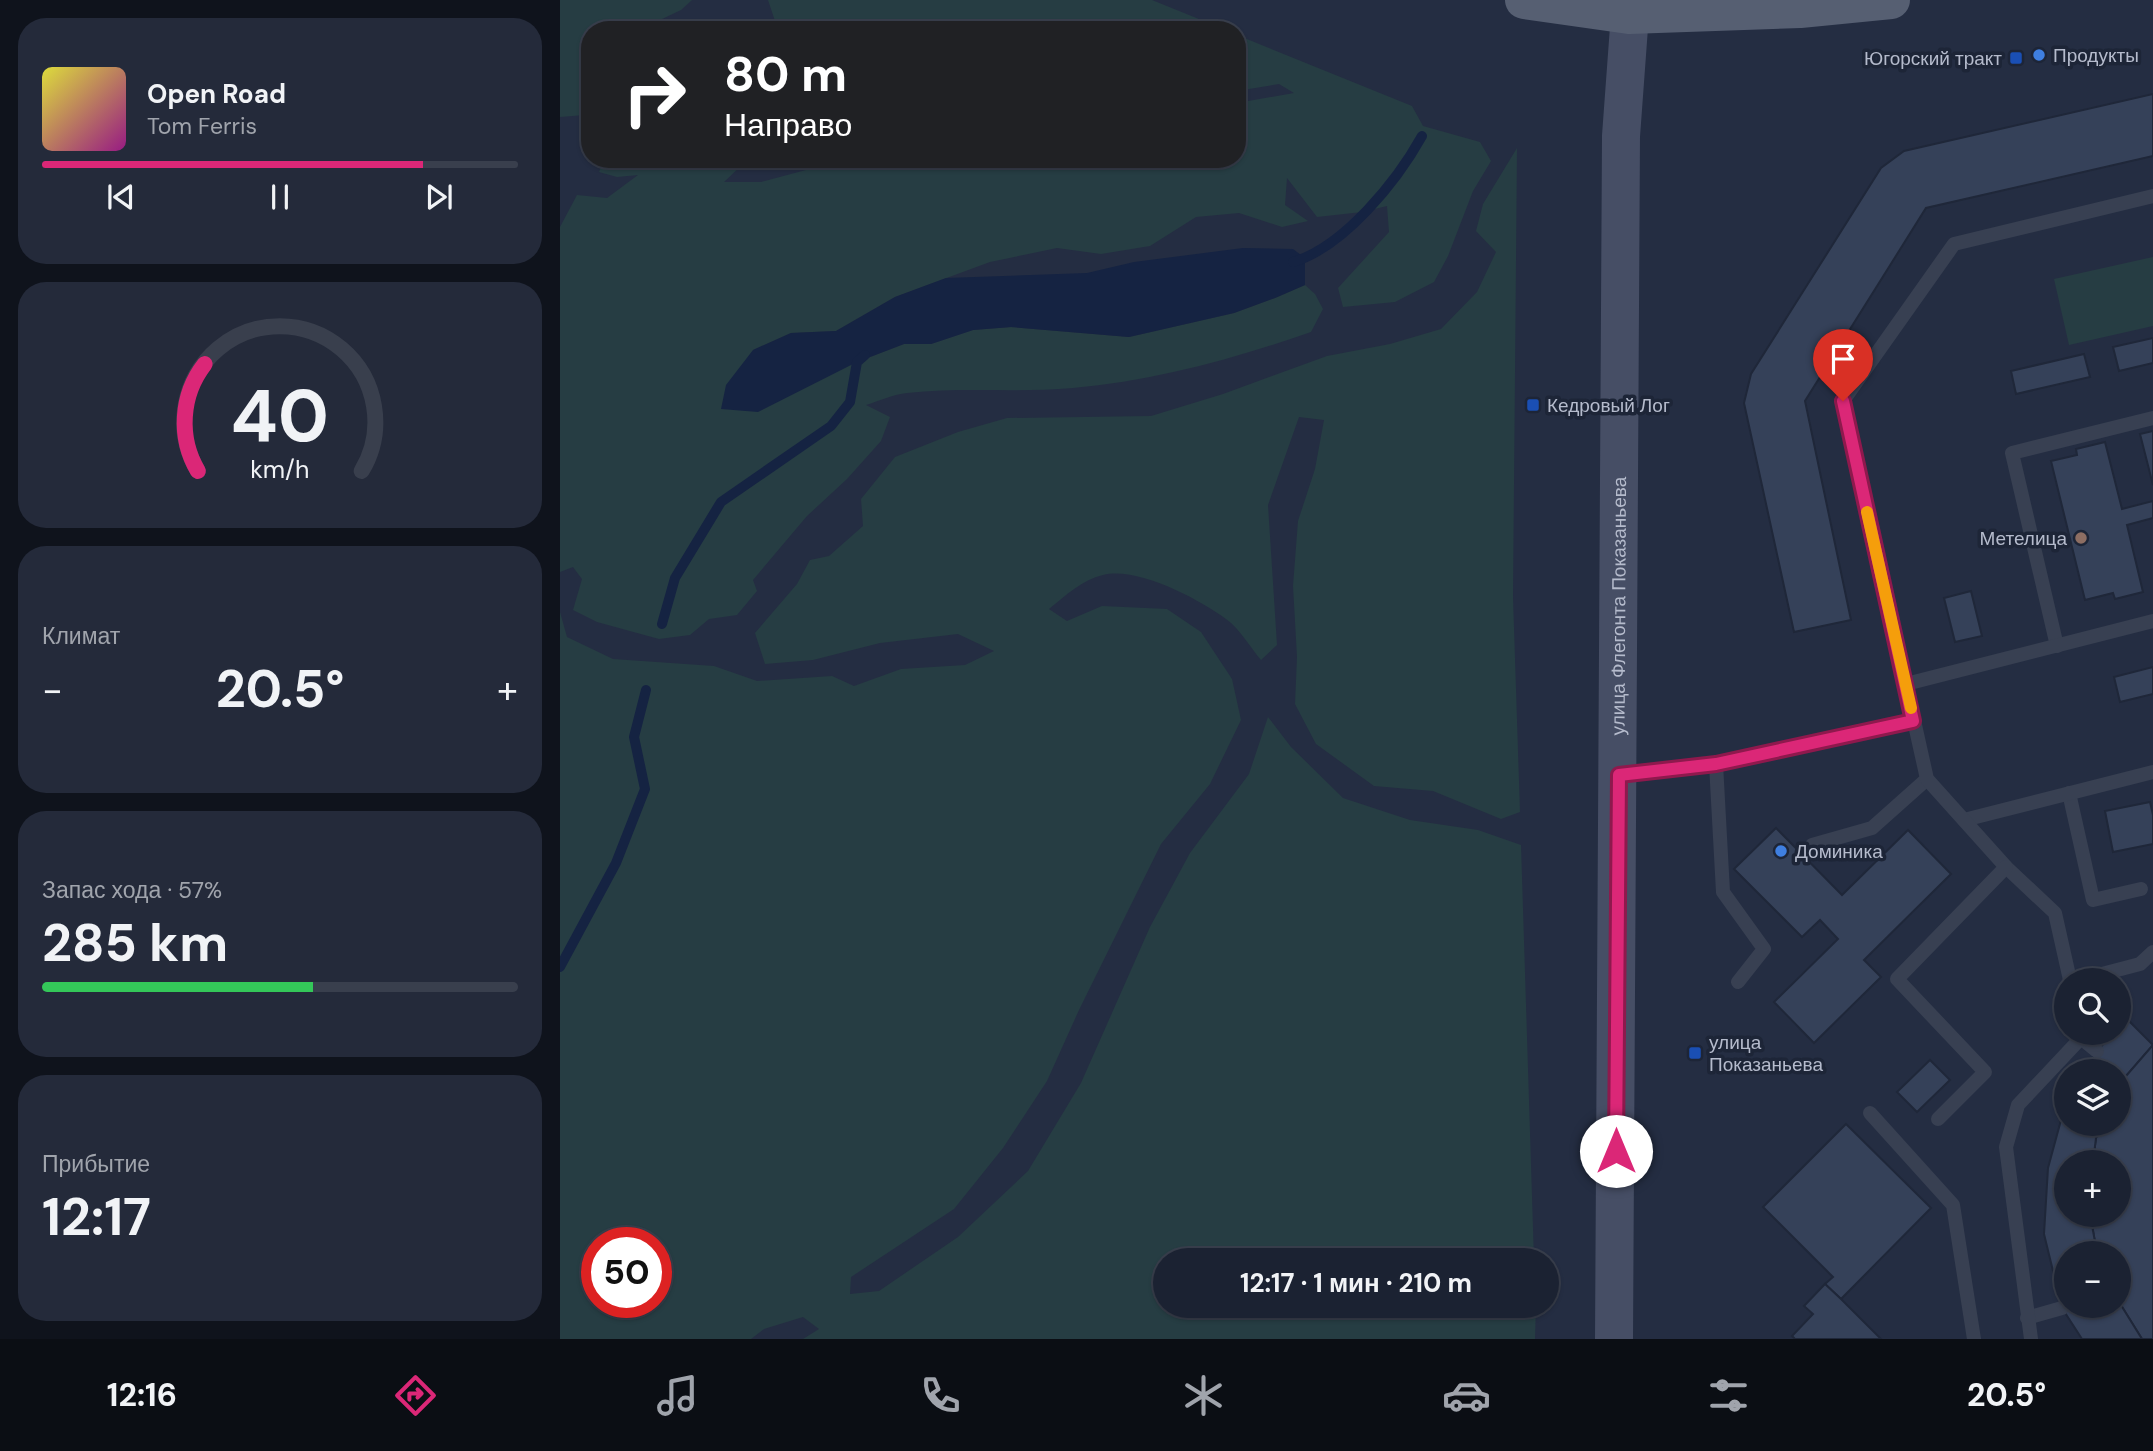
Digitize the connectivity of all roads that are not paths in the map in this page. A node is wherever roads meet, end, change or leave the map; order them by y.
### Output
1 (1524, 0) edge
2 (1891, 0) edge
3 (1630, 8) edge
4 (2153, 196) edge
5 (2153, 418) edge
6 (2153, 621) edge
7 (2057, 646) junction
8 (1906, 684) junction
9 (1913, 721) junction
10 (1716, 764) junction
11 (2153, 772) edge
12 (1619, 775) junction
13 (1927, 779) junction
14 (2069, 793) junction
15 (1964, 820) junction
16 (1812, 845) dead end
17 (2006, 867) junction
18 (2141, 888) dead end
19 (2153, 952) edge
20 (2067, 968) edge
21 (2125, 968) edge
22 (1738, 982) dead end
23 (2071, 1045) edge
24 (2091, 1045) edge
25 (2097, 1051) dead end
26 (1870, 1113) dead end
27 (1938, 1119) dead end
28 (2054, 1310) edge
29 (2027, 1318) junction
30 (1614, 1339) edge
31 (1974, 1339) edge
32 (2031, 1339) edge

1 - 3 main road
2 - 3 main road
3 - 12 main road, улица Флегонта Показаньева
4 - 8 lane
5 - 7 lane
6 - 7 lane
7 - 8 lane
8 - 9 lane
9 - 10 lane
9 - 13 lane
10 - 12 lane
10 - 22 lane
11 - 14 lane
12 - 30 main road, улица Флегонта Показаньева
13 - 15 lane
13 - 16 lane
14 - 15 lane
14 - 18 lane
15 - 17 lane
17 - 20 lane
17 - 27 lane
19 - 21 lane
23 - 29 lane
24 - 25 lane
26 - 31 lane
28 - 29 lane
29 - 32 lane

